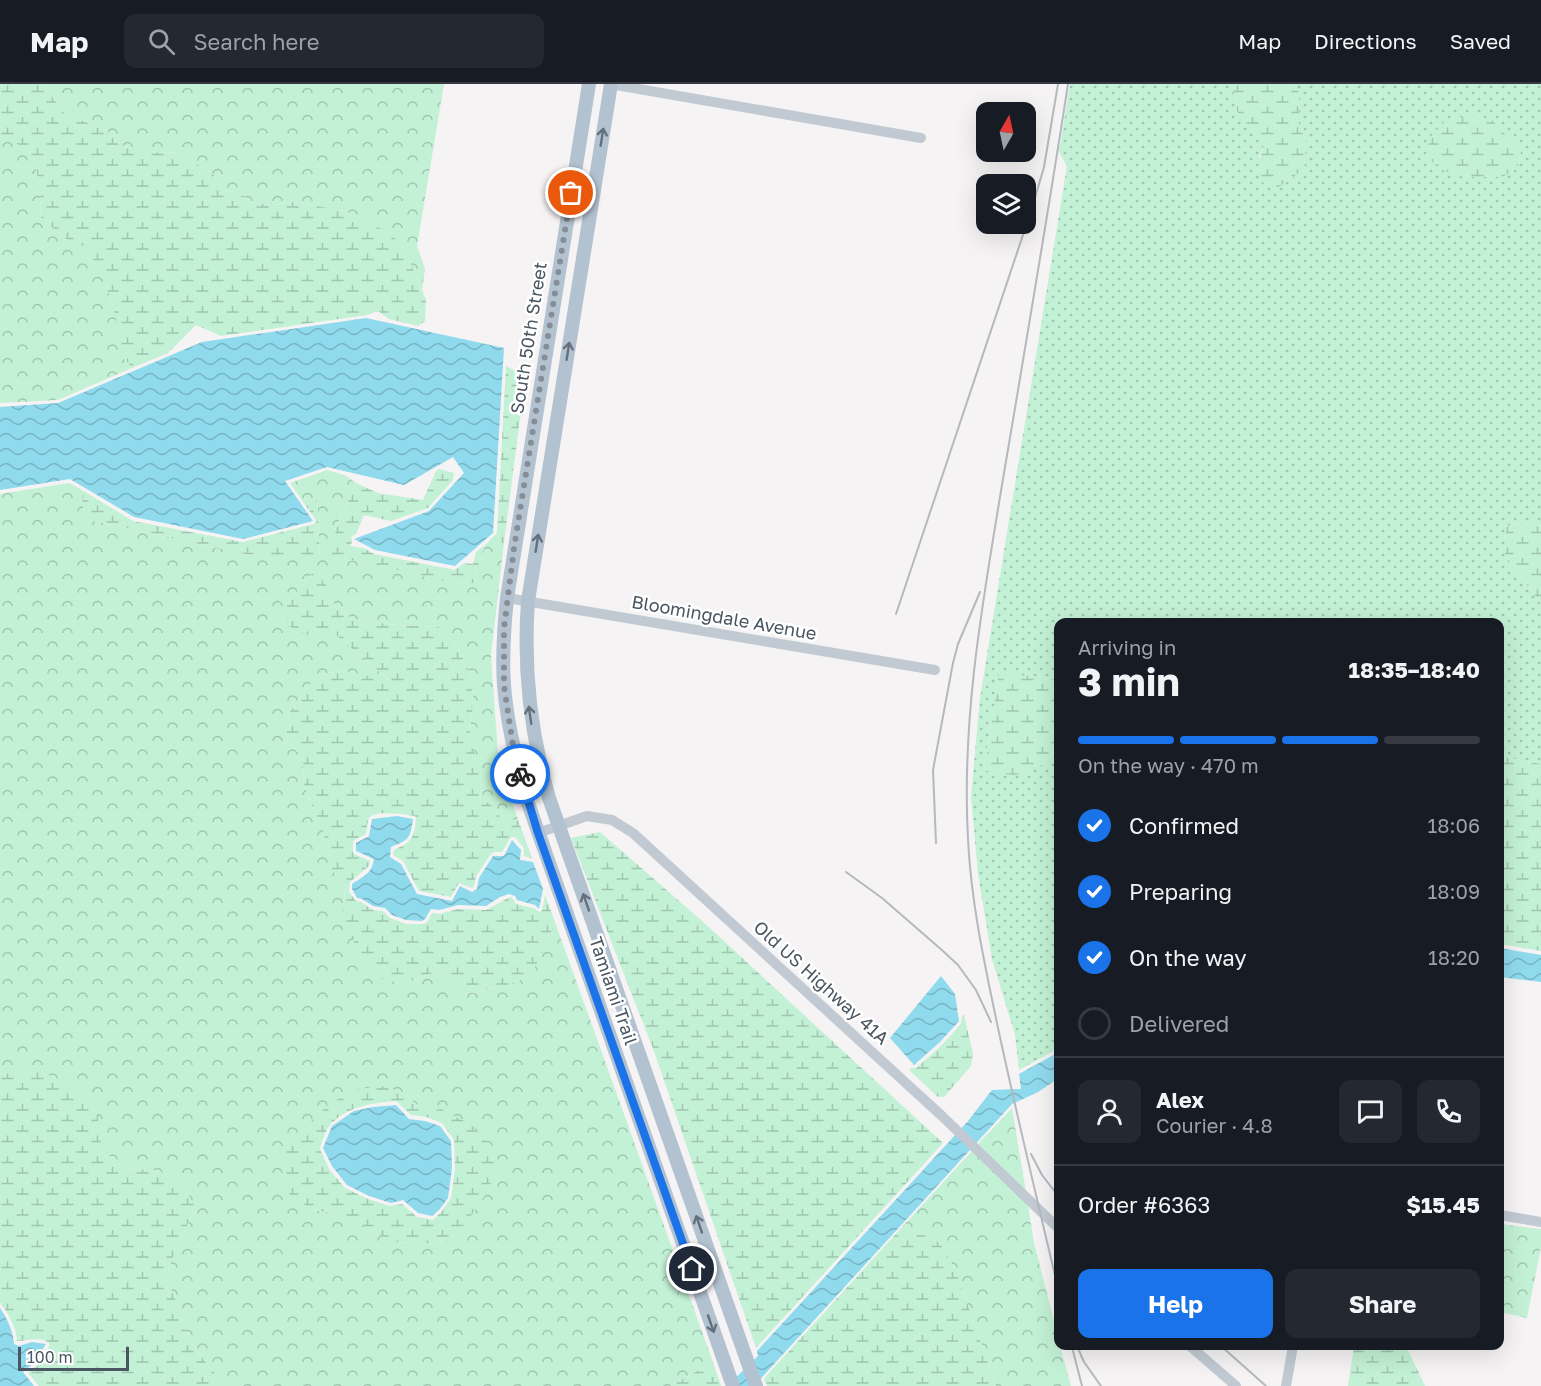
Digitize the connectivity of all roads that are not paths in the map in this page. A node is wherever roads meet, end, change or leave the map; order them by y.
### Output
1 (589, 84) edge
2 (610, 84) edge
3 (921, 138) dead end
4 (568, 214) junction
5 (589, 217) junction
6 (507, 598) junction
7 (528, 601) junction
8 (935, 670) dead end
9 (559, 826) junction
10 (538, 833) junction
11 (1504, 1216) edge
12 (1541, 1222) edge
13 (1054, 1224) edge
14 (1195, 1350) edge
15 (1292, 1350) edge
16 (731, 1382) edge
17 (756, 1386) edge
18 (1236, 1386) edge
19 (1286, 1386) edge

1 - 4 main road, South 50th Street
2 - 3 street
5 -> 2 main road
4 - 5 street
4 - 6 main road, South 50th Street
7 -> 5 main road
6 - 7 street, Bloomingdale Avenue
6 - 10 main road, Tamiami Trail
7 - 8 street, Bloomingdale Avenue
9 -> 7 main road, Tamiami Trail
9 - 10 street, Old US Highway 41A
9 - 13 street, Old US Highway 41A
17 -> 9 main road, Tamiami Trail
10 -> 16 main road, Tamiami Trail
11 - 12 street
14 - 18 street
15 - 19 street

